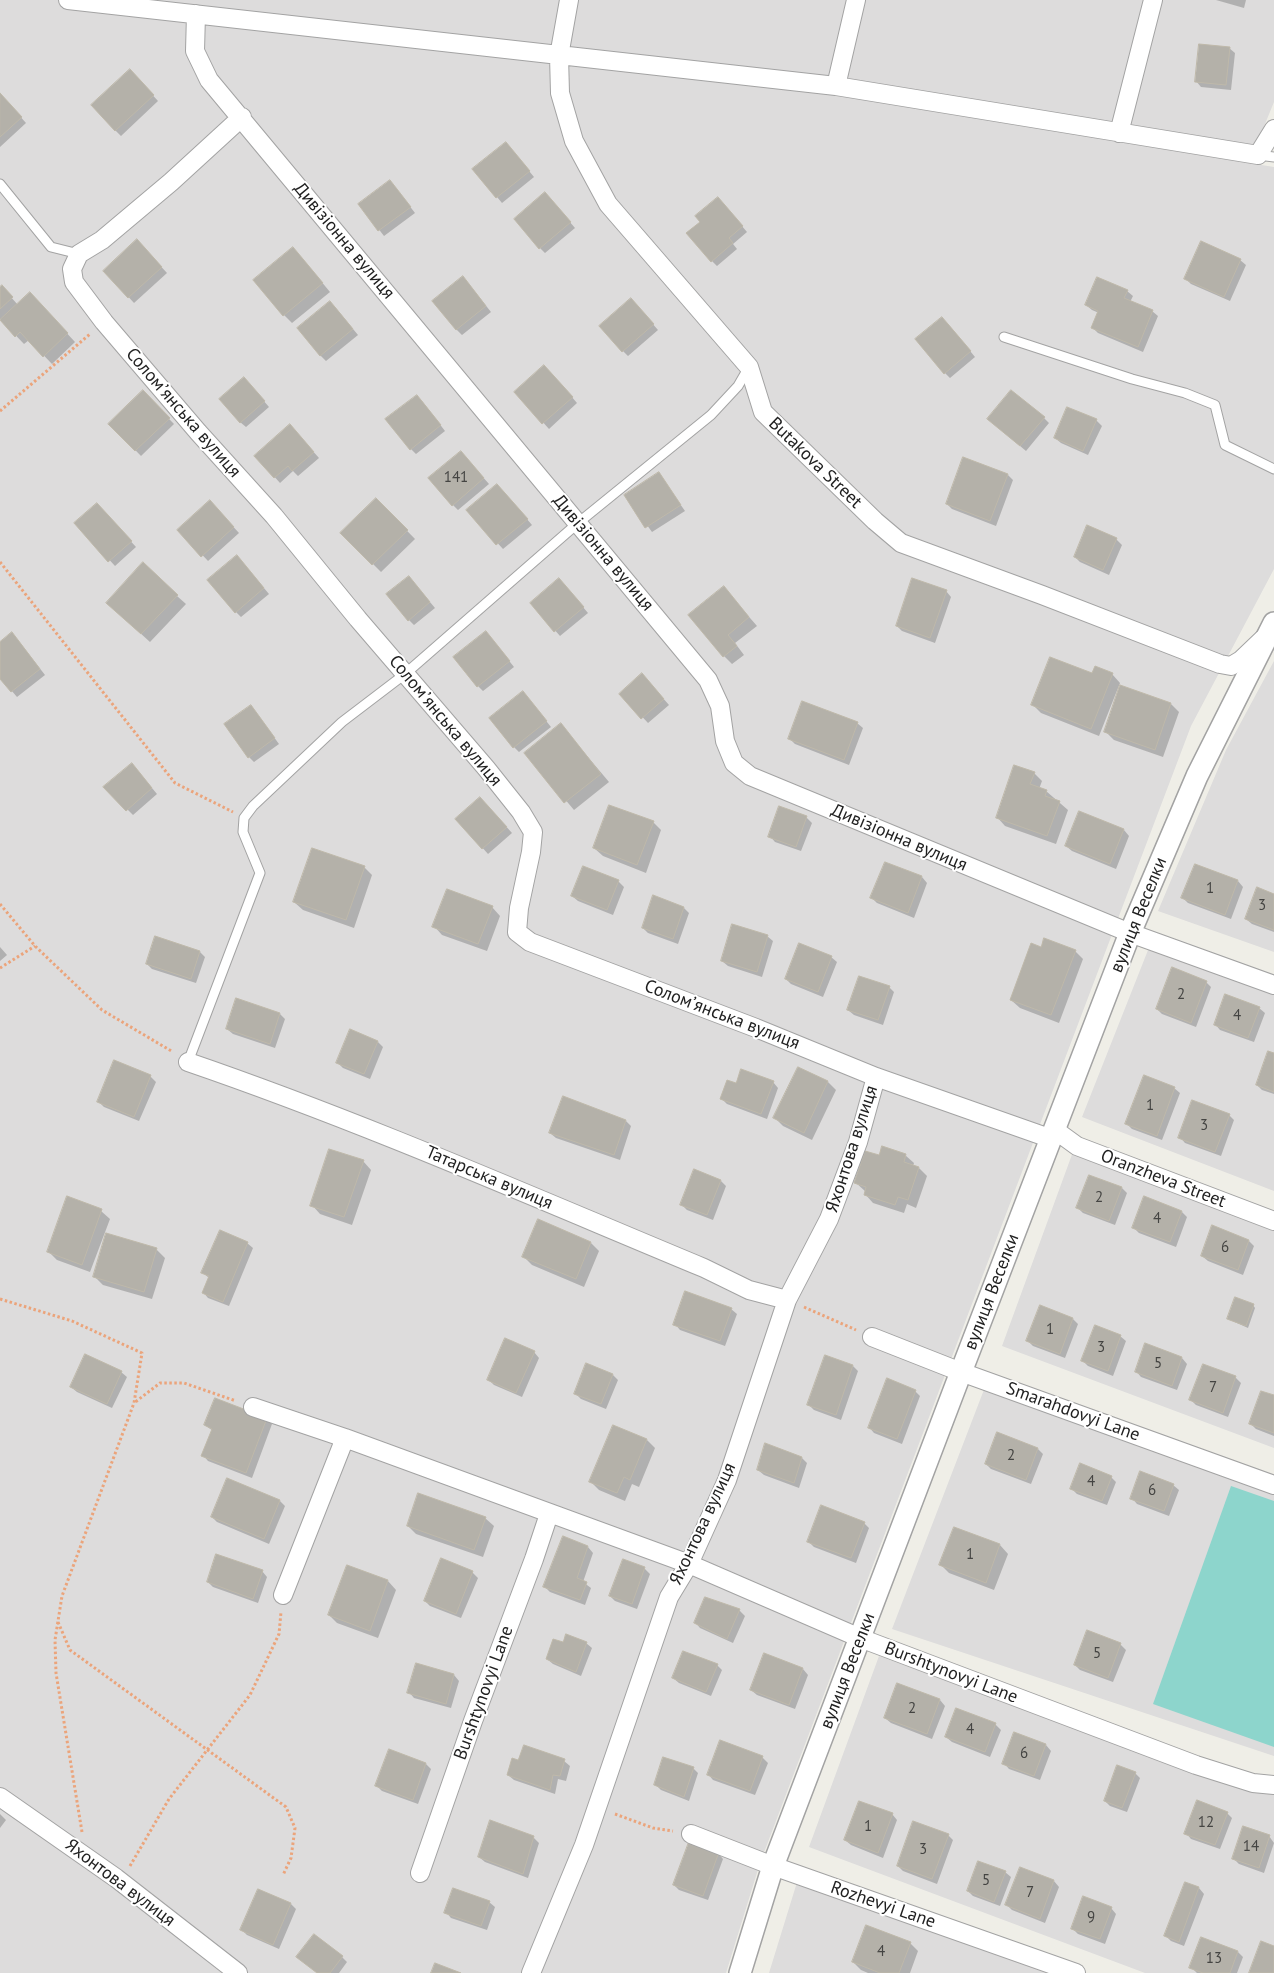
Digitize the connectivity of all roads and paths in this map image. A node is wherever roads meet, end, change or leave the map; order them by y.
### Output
1 (68, 0) edge
2 (569, 0) edge
3 (856, 0) edge
4 (1153, 0) edge
5 (196, 14) junction
6 (559, 56) junction
7 (836, 86) junction
8 (242, 118) junction
9 (1274, 129) edge
10 (1119, 133) junction
11 (1266, 156) edge
12 (0, 184) edge
13 (78, 254) junction
14 (104, 322) junction
15 (1004, 337) dead end
16 (749, 367) junction
17 (0, 410) edge
18 (1274, 469) edge
19 (578, 523) junction
20 (0, 562) edge
21 (1271, 628) edge
22 (405, 674) junction
23 (244, 818) junction
24 (0, 904) edge
25 (1130, 933) junction
26 (35, 946) junction
27 (0, 968) edge
28 (1274, 985) edge
29 (188, 1062) junction
30 (876, 1076) junction
31 (1053, 1134) junction
32 (1274, 1221) edge
33 (0, 1299) edge
34 (787, 1300) junction
35 (872, 1337) joint
36 (960, 1372) junction
37 (134, 1403) junction
38 (254, 1407) joint
39 (345, 1438) junction
40 (1274, 1485) edge
41 (549, 1514) junction
42 (689, 1564) junction
43 (282, 1595) joint
44 (58, 1621) junction
45 (860, 1638) junction
46 (207, 1749) junction
47 (1274, 1785) edge
48 (0, 1797) edge
49 (597, 1808) junction
50 (691, 1834) joint
51 (86, 1856) junction
52 (773, 1866) junction
53 (420, 1873) dead end
54 (283, 1875) dead end
55 (121, 1881) junction
56 (238, 1973) edge
57 (531, 1973) edge
58 (740, 1973) edge
59 (1076, 1973) edge

1 - 5 street
2 - 6 street, Butakova Street
3 - 7 street
4 - 10 street
5 - 6 street
5 - 8 street, Дивізіонна вулиця
6 - 7 street
6 - 16 street, Butakova Street
7 - 10 street
8 - 13 street
8 - 19 street, Дивізіонна вулиця
9 - 11 street
10 - 11 street
12 - 13 lane
13 - 14 street, Соломʼянська вулиця
14 - 17 path
14 - 22 street, Соломʼянська вулиця
15 - 18 lane
16 - 19 lane
16 - 21 street, Butakova Street
19 - 22 lane
19 - 25 street, Дивізіонна вулиця
20 - 23 path
21 - 25 street, вулиця Веселки
22 - 23 lane
22 - 30 street, Соломʼянська вулиця
23 - 29 lane
24 - 26 path
25 - 28 street, Дивізіонна вулиця
25 - 31 street, вулиця Веселки
26 - 27 path
26 - 29 path
29 - 34 street, Татарська вулиця
30 - 31 street, Соломʼянська вулиця
30 - 34 street, Яхонтова вулиця
31 - 32 street, Oranzheva Street
31 - 36 street, вулиця Веселки
33 - 37 path
34 - 35 path
34 - 42 street, Яхонтова вулиця
35 - 36 street, Smarahdovyi Lane
36 - 40 street, Smarahdovyi Lane
36 - 45 street, вулиця Веселки
37 - 38 path
37 - 44 path
38 - 39 street, Burshtynovyi Lane
39 - 41 street, Burshtynovyi Lane
39 - 43 street
41 - 42 street, Burshtynovyi Lane
41 - 53 street, Burshtynovyi Lane
42 - 45 street, Burshtynovyi Lane
42 - 49 street, Яхонтова вулиця
43 - 46 path
44 - 46 path
44 - 51 path
45 - 47 street, Burshtynovyi Lane
45 - 52 street, вулиця Веселки
46 - 54 path
46 - 55 path
48 - 51 street, Яхонтова вулиця
49 - 50 path
49 - 57 street, Яхонтова вулиця
50 - 52 street, Rozhevyi Lane
51 - 55 street, Яхонтова вулиця
52 - 58 street, вулиця Веселки
52 - 59 street, Rozhevyi Lane
55 - 56 street, Яхонтова вулиця

